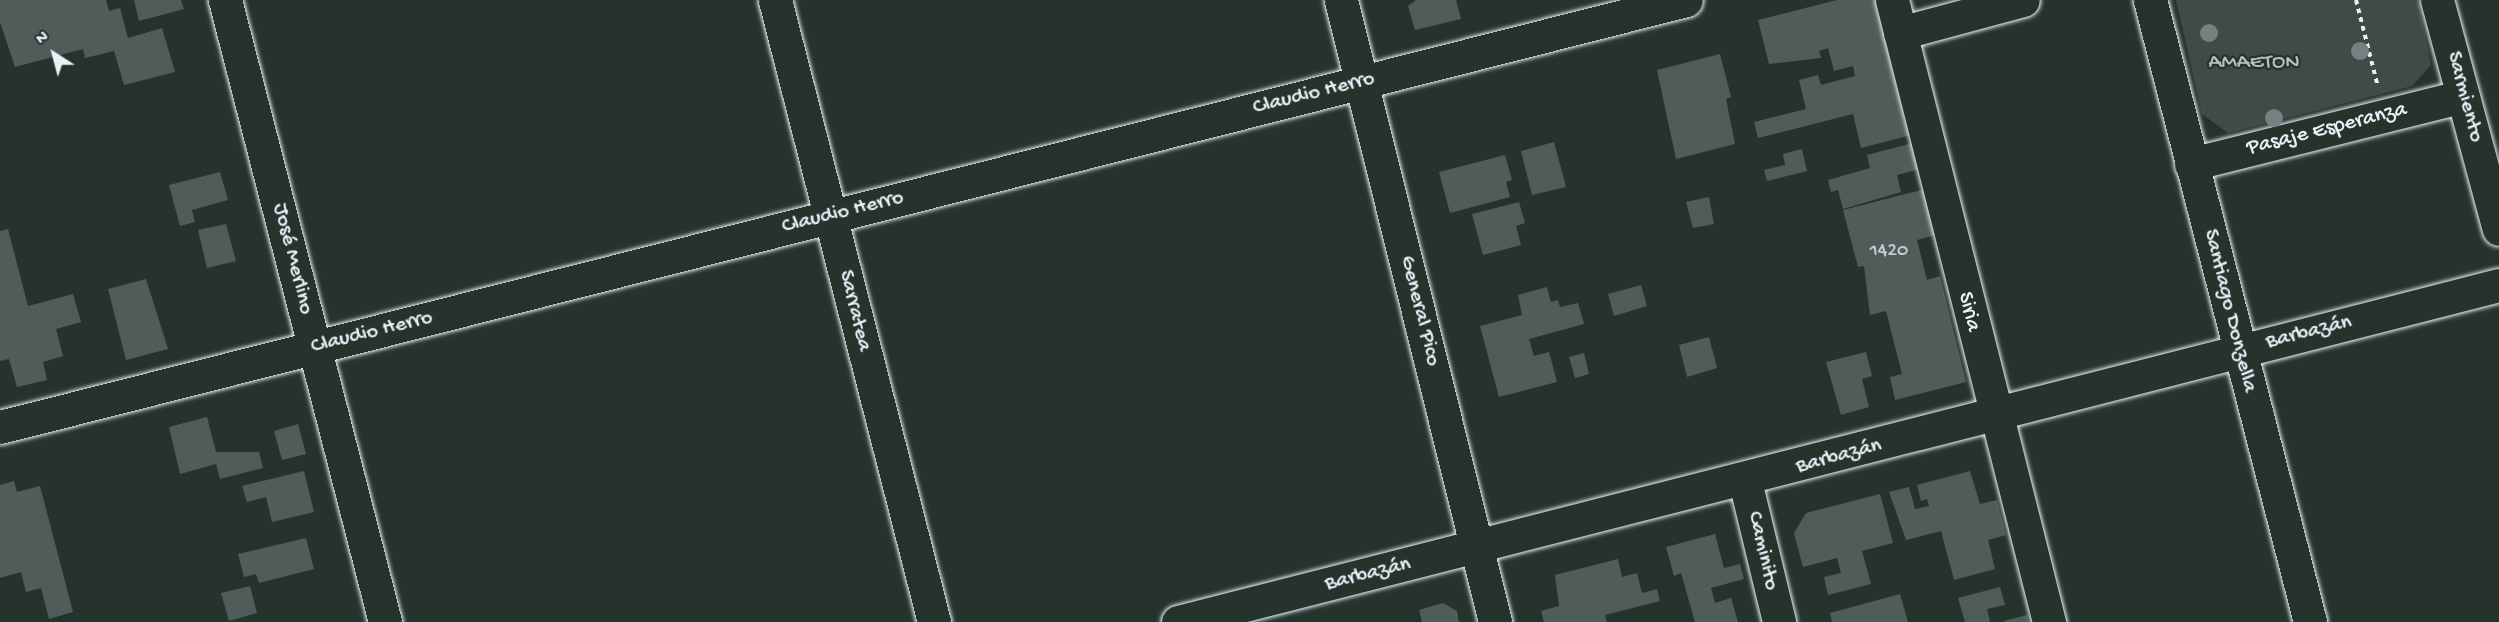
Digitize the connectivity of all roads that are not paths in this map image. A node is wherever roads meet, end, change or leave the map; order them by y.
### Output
1 (225, 0) edge
2 (776, 0) edge
3 (1341, 0) edge
4 (1686, 0) edge
5 (1892, 0) edge
6 (2023, 0) edge
7 (2150, 0) edge
8 (2437, 0) edge
9 (1900, 33) junction
10 (1364, 82) junction
11 (2463, 96) junction
12 (2191, 164) junction
13 (830, 217) junction
14 (2499, 229) edge
15 (2499, 285) edge
16 (315, 347) junction
17 (2239, 351) junction
18 (1994, 417) junction
19 (0, 427) edge
20 (1745, 481) junction
21 (1476, 548) junction
22 (385, 622) edge
23 (934, 622) edge
24 (1178, 622) edge
25 (1495, 622) edge
26 (1779, 622) edge
27 (2049, 622) edge
28 (2310, 622) edge

1 - 16 street, José Merlino
2 - 13 street, Sarratea
3 - 10 street, General Pico
4 - 10 street, Claudio Herro
5 - 9 street, Siria
6 - 9 street
7 - 12 street, Santiago Donzella
8 - 11 street, Sarmiento
9 - 18 street, Siria
10 - 13 street, Claudio Herro
10 - 21 street, General Pico
11 - 12 street, Pasaje Esperanza
11 - 14 street, Sarmiento
12 - 17 street, Santiago Donzella
13 - 16 street, Claudio Herro
13 - 23 street, Sarratea
15 - 17 street, Barbazán
16 - 19 street, Claudio Herro
16 - 22 street, José Merlino
17 - 18 street, Barbazán
17 - 28 street, Santiago Donzella
18 - 20 street, Barbazán
18 - 27 street, Siria
20 - 21 street, Barbazán
20 - 26 street, Caminito
21 - 24 street, Barbazán
21 - 25 street, General Pico

